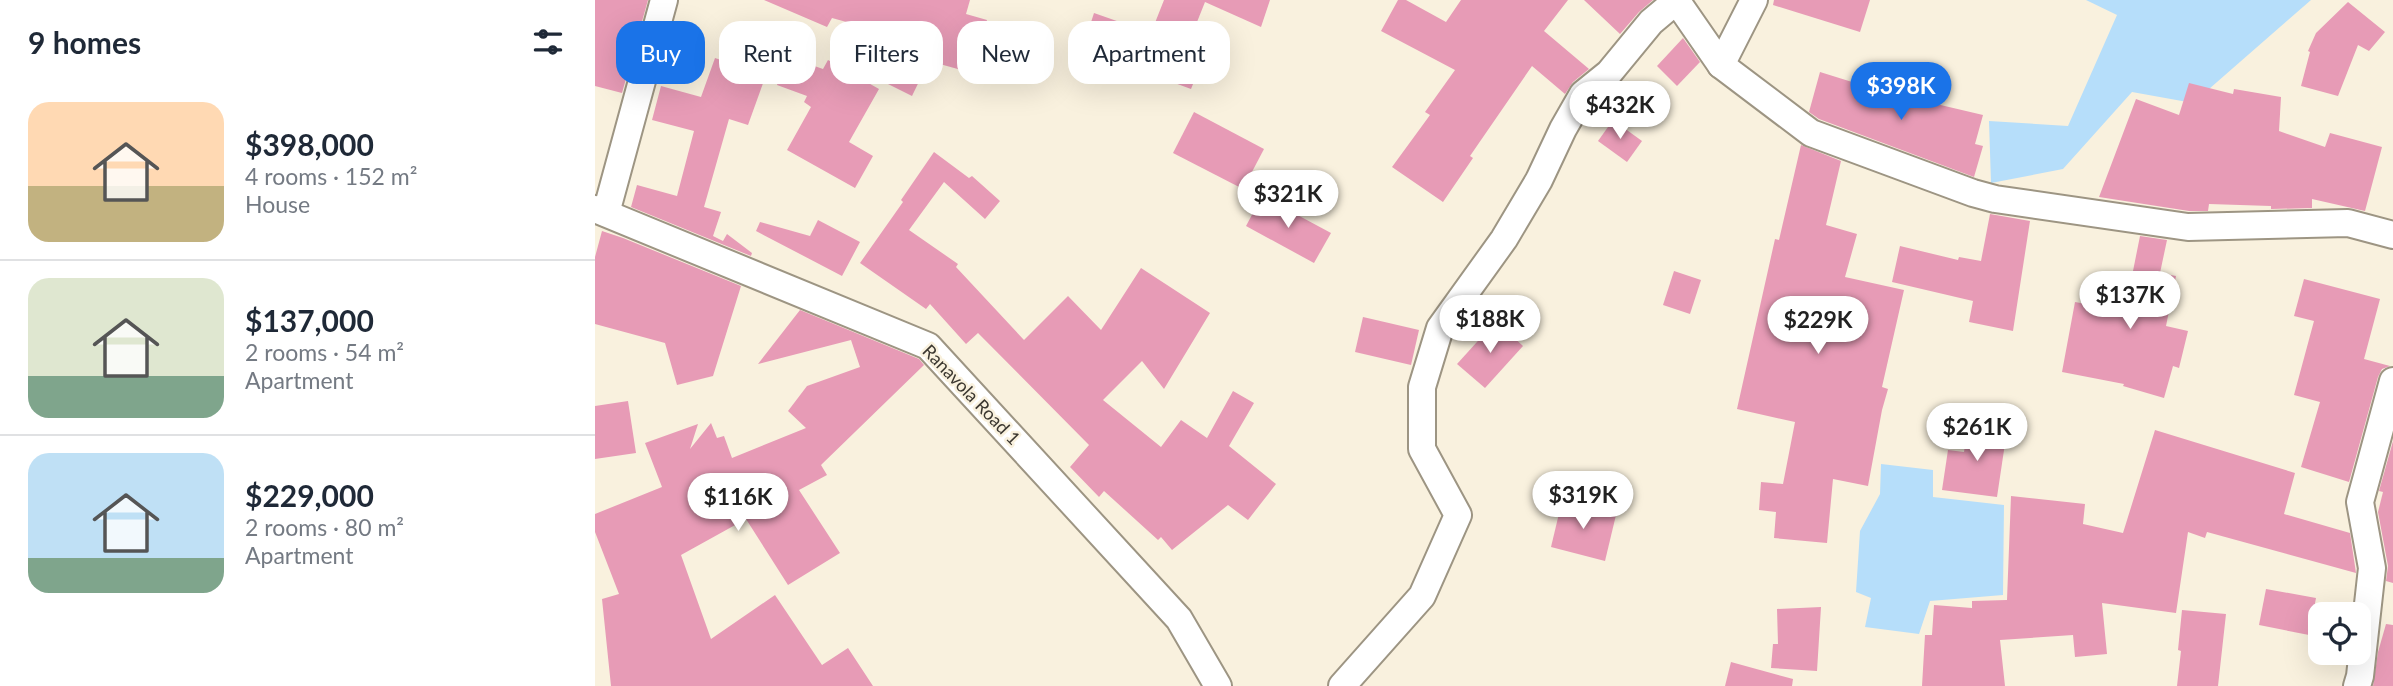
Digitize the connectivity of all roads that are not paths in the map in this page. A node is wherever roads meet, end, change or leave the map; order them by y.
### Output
1 (664, 0) edge
2 (1754, 0) edge
3 (1676, 1) edge
4 (1721, 65) junction
5 (600, 211) edge
6 (2393, 236) edge
7 (2393, 381) edge
8 (1218, 686) edge
9 (1342, 686) edge
10 (2357, 686) edge

1 - 5 street
2 - 4 street
3 - 4 street
3 - 9 street
4 - 6 street
5 - 8 street, Ranavola Road 1
7 - 10 street

